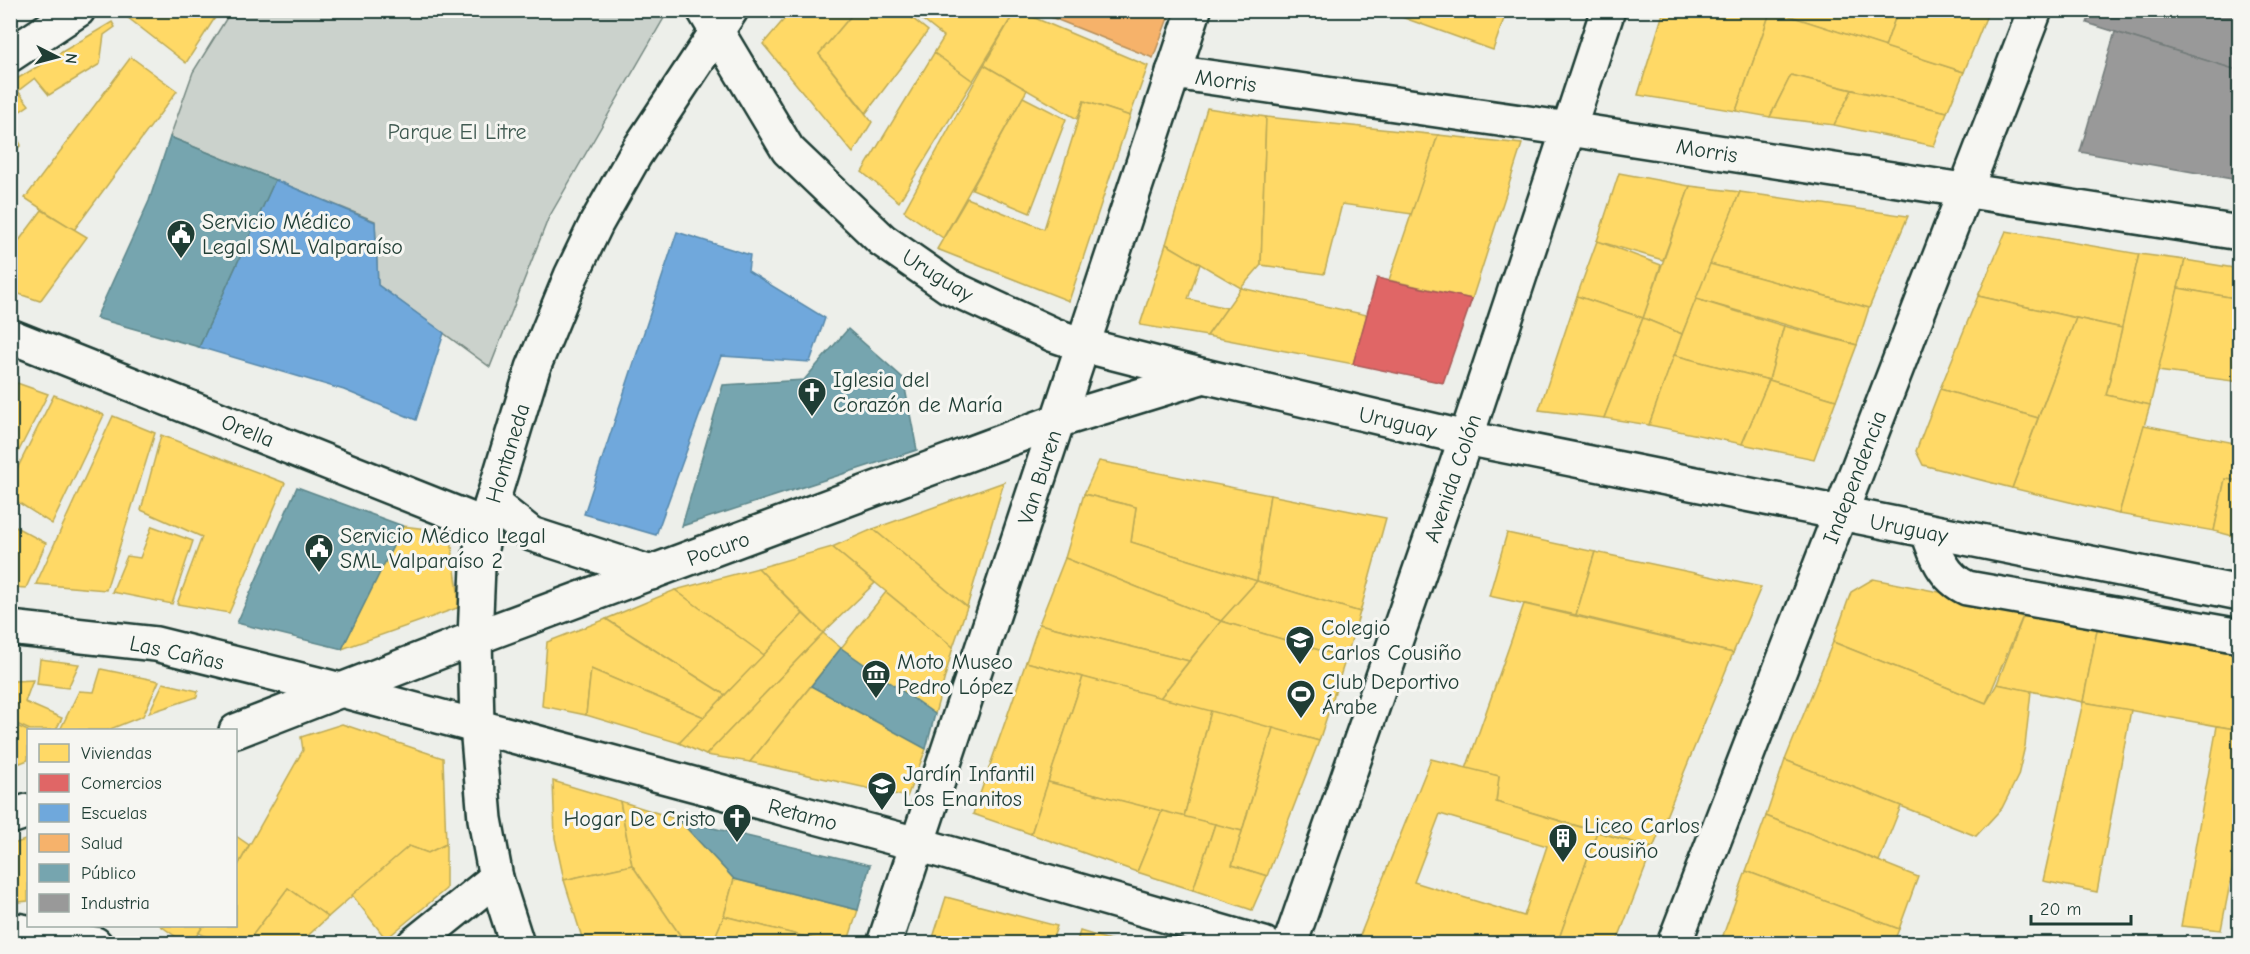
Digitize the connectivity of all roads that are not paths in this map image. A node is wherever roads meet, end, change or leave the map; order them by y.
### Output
1 (78, 10) edge
2 (1194, 10) edge
3 (1608, 10) edge
4 (2035, 10) edge
5 (717, 17) edge
6 (10, 55) edge
7 (1173, 72) junction
8 (1569, 129) junction
9 (1966, 192) junction
10 (2240, 233) edge
11 (10, 336) edge
12 (1083, 345) junction
13 (1204, 376) junction
14 (1057, 422) junction
15 (1466, 438) junction
16 (489, 514) junction
17 (1839, 514) junction
18 (1928, 532) junction
19 (651, 573) junction
20 (2240, 592) edge
21 (10, 628) edge
22 (2240, 636) edge
23 (475, 638) junction
24 (342, 690) junction
25 (477, 726) junction
26 (237, 731) edge
27 (27, 811) edge
28 (10, 818) edge
29 (917, 844) junction
30 (496, 878) junction
31 (10, 928) edge
32 (81, 942) edge
33 (414, 944) edge
34 (516, 944) edge
35 (884, 944) edge
36 (1263, 944) edge
37 (1290, 944) edge
38 (1674, 944) edge

1 - 6 street
2 - 7 street, Van Buren
3 - 8 street, Avenida Colón
4 - 9 street, Independencia
5 - 12 street, Uruguay
5 - 16 street, Hontaneda
7 - 8 street, Morris
7 - 12 street, Van Buren
8 - 9 street, Morris
8 - 15 street, Avenida Colón
9 - 10 street, Morris
9 - 17 street, Independencia
11 - 16 street, Orella
12 - 13 street, Uruguay
12 - 14 street, Van Buren
13 - 14 street, Pocuro
13 - 15 street, Uruguay
14 - 19 street, Pocuro
14 - 29 street, Van Buren
15 - 17 street, Uruguay
15 - 37 street, Avenida Colón
16 - 19 street, Orella
16 - 23 street, Hontaneda
17 - 18 street, Uruguay
17 - 38 street, Independencia
18 - 20 street, Uruguay
18 - 22 street
19 - 23 street, Pocuro
21 - 24 street, Las Cañas
23 - 24 street, Pocuro
23 - 25 street, Hontaneda
24 - 25 street, Retamo
24 - 26 street, Pocuro
25 - 29 street, Retamo
25 - 30 street, Hontaneda
27 - 28 street
29 - 35 street, Van Buren
29 - 36 street, Retamo
30 - 33 street
30 - 34 street, Hontaneda
31 - 32 street

